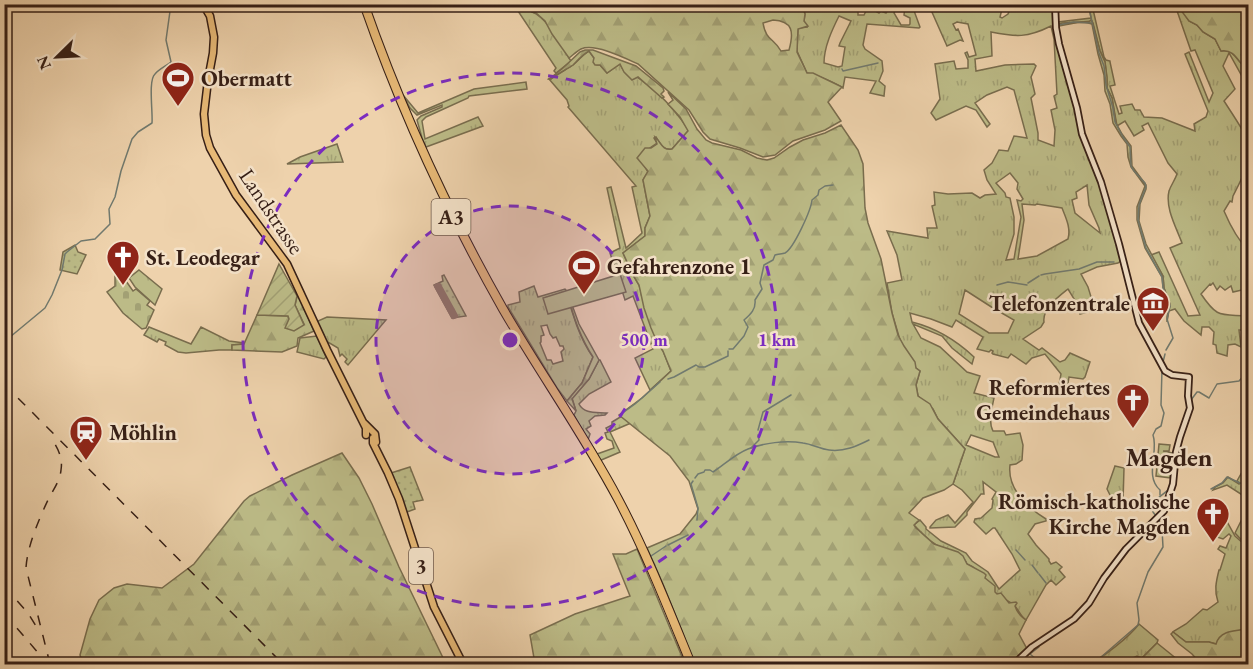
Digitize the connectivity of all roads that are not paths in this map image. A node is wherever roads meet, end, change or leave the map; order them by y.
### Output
1 (203, 4) edge
2 (362, 4) edge
3 (1055, 4) edge
4 (362, 420) junction
5 (378, 452) junction
6 (463, 664) edge
7 (689, 664) edge
8 (1014, 664) edge

1 - 4 main road, Landstrasse / 3
2 - 7 highway, A3
3 - 8 main road
4 - 5 main road, Landstrasse / 3
4 - 5 main road
5 - 6 main road, 3

